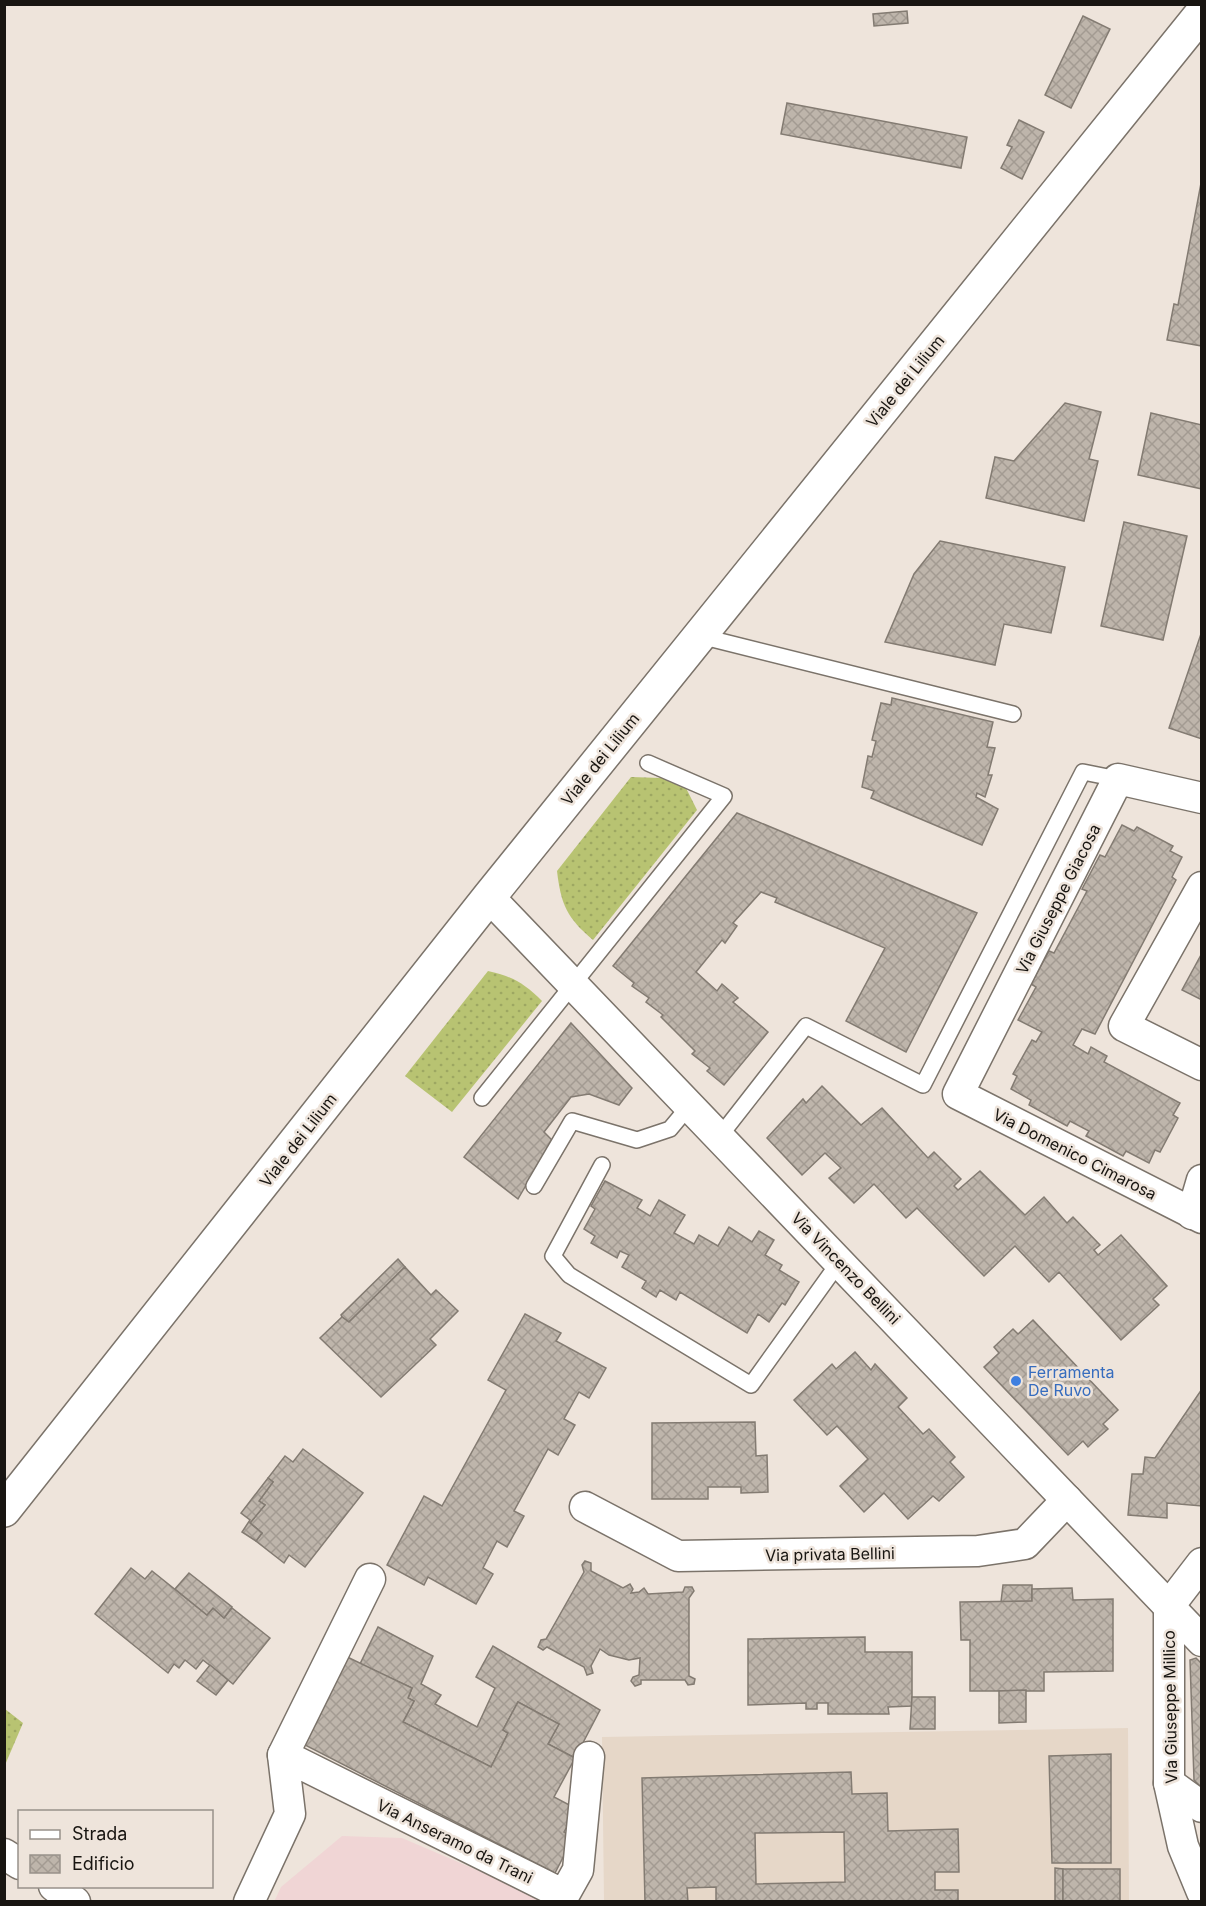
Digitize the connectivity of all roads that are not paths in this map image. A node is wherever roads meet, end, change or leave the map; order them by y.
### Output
1 (1202, 13) edge
2 (700, 636) junction
3 (1013, 714) dead end
4 (648, 763) dead end
5 (1118, 779) junction
6 (1202, 798) edge
7 (1202, 887) edge
8 (489, 897) junction
9 (574, 982) junction
10 (1202, 1065) edge
11 (958, 1094) joint
12 (482, 1098) dead end
13 (690, 1105) junction
14 (720, 1136) junction
15 (602, 1164) dead end
16 (1202, 1180) edge
17 (534, 1186) dead end
18 (1197, 1216) edge
19 (840, 1261) junction
20 (1067, 1500) junction
21 (585, 1507) dead end
22 (4, 1510) edge
23 (1202, 1563) edge
24 (370, 1579) dead end
25 (1169, 1606) junction
26 (1202, 1641) edge
27 (283, 1755) junction
28 (589, 1756) dead end
29 (1169, 1783) junction
30 (1202, 1807) edge
31 (4, 1854) edge
32 (18, 1863) edge
33 (55, 1888) edge
34 (1202, 1892) edge
35 (75, 1902) edge
36 (249, 1902) edge

1 - 2 main road, Viale dei Lilium
2 - 3 lane
2 - 8 main road, Viale dei Lilium
4 - 9 lane
5 - 6 street
5 - 11 street, Via Giuseppe Giacosa
5 - 14 lane
7 - 10 street
8 - 9 street, Via Vincenzo Bellini
8 - 22 main road, Viale dei Lilium
9 - 12 lane
9 - 13 street, Via Vincenzo Bellini
11 - 18 street, Via Domenico Cimarosa
13 - 14 street, Via Vincenzo Bellini
13 - 17 lane
14 - 19 street, Via Vincenzo Bellini
15 - 19 lane
16 - 18 street, Via Domenico Cimarosa
19 - 20 street, Via Vincenzo Bellini
20 - 21 street, Via privata Bellini
20 - 25 street, Via Vincenzo Bellini
23 - 25 street, Via Giuseppe Millico
24 - 27 street
25 - 26 street, Via Vincenzo Bellini
25 - 29 street, Via Giuseppe Millico
27 - 28 street, Via Anseramo da Trani
27 - 36 street
29 - 30 street
29 - 34 street, Via Giuseppe Millico
31 - 32 street
33 - 35 street

